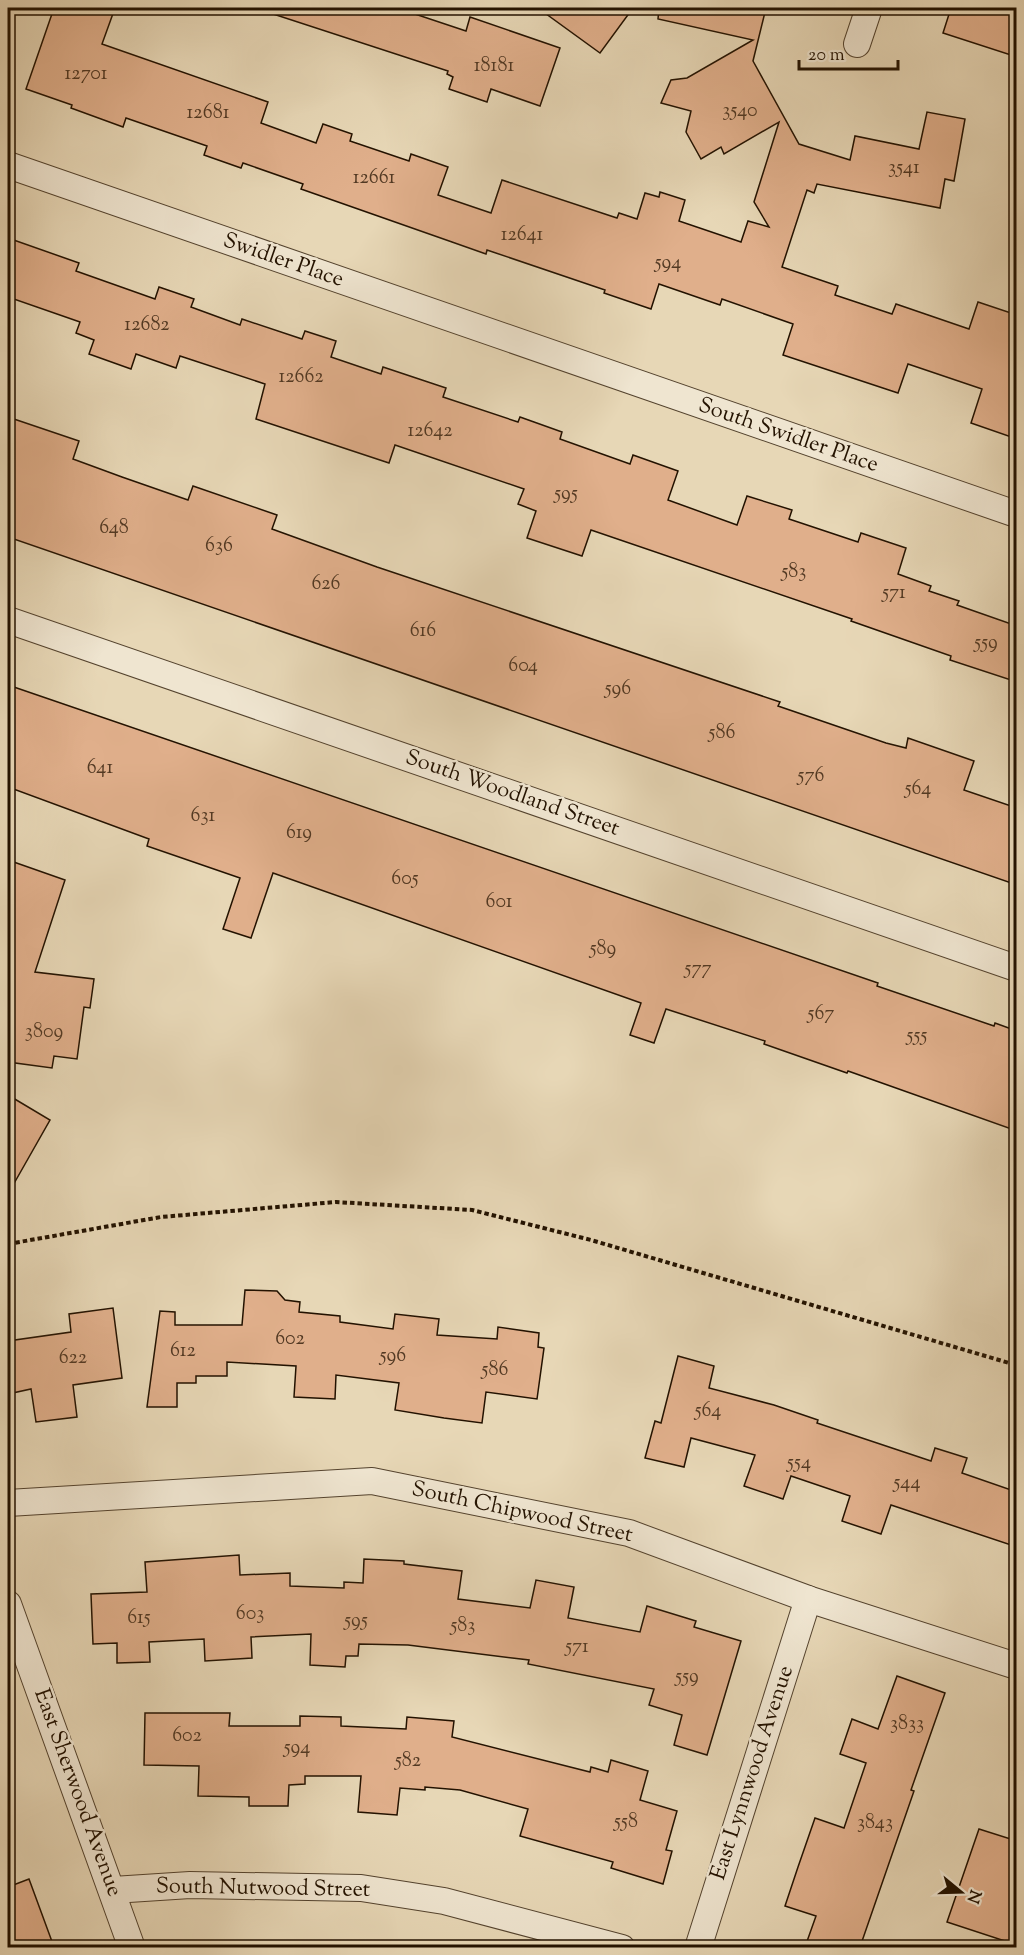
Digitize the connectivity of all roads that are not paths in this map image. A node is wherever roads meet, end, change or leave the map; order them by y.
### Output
1 (869, 8) edge
2 (857, 44) dead end
3 (8, 165) edge
4 (559, 358) joint
5 (1017, 514) edge
6 (8, 620) edge
7 (1017, 968) edge
8 (8, 1503) edge
9 (808, 1599) junction
10 (8, 1604) edge
11 (1017, 1666) edge
12 (113, 1890) junction
13 (132, 1947) edge
14 (622, 1947) edge
15 (698, 1947) edge

1 - 2 street
3 - 4 street, Swidler Place
4 - 5 street, South Swidler Place
6 - 7 street, South Woodland Street
8 - 9 street, South Chipwood Street
9 - 11 street, South Chipwood Street
9 - 15 street, East Lynnwood Avenue
10 - 12 street, East Sherwood Avenue
12 - 13 street, East Sherwood Avenue
12 - 14 street, South Nutwood Street

